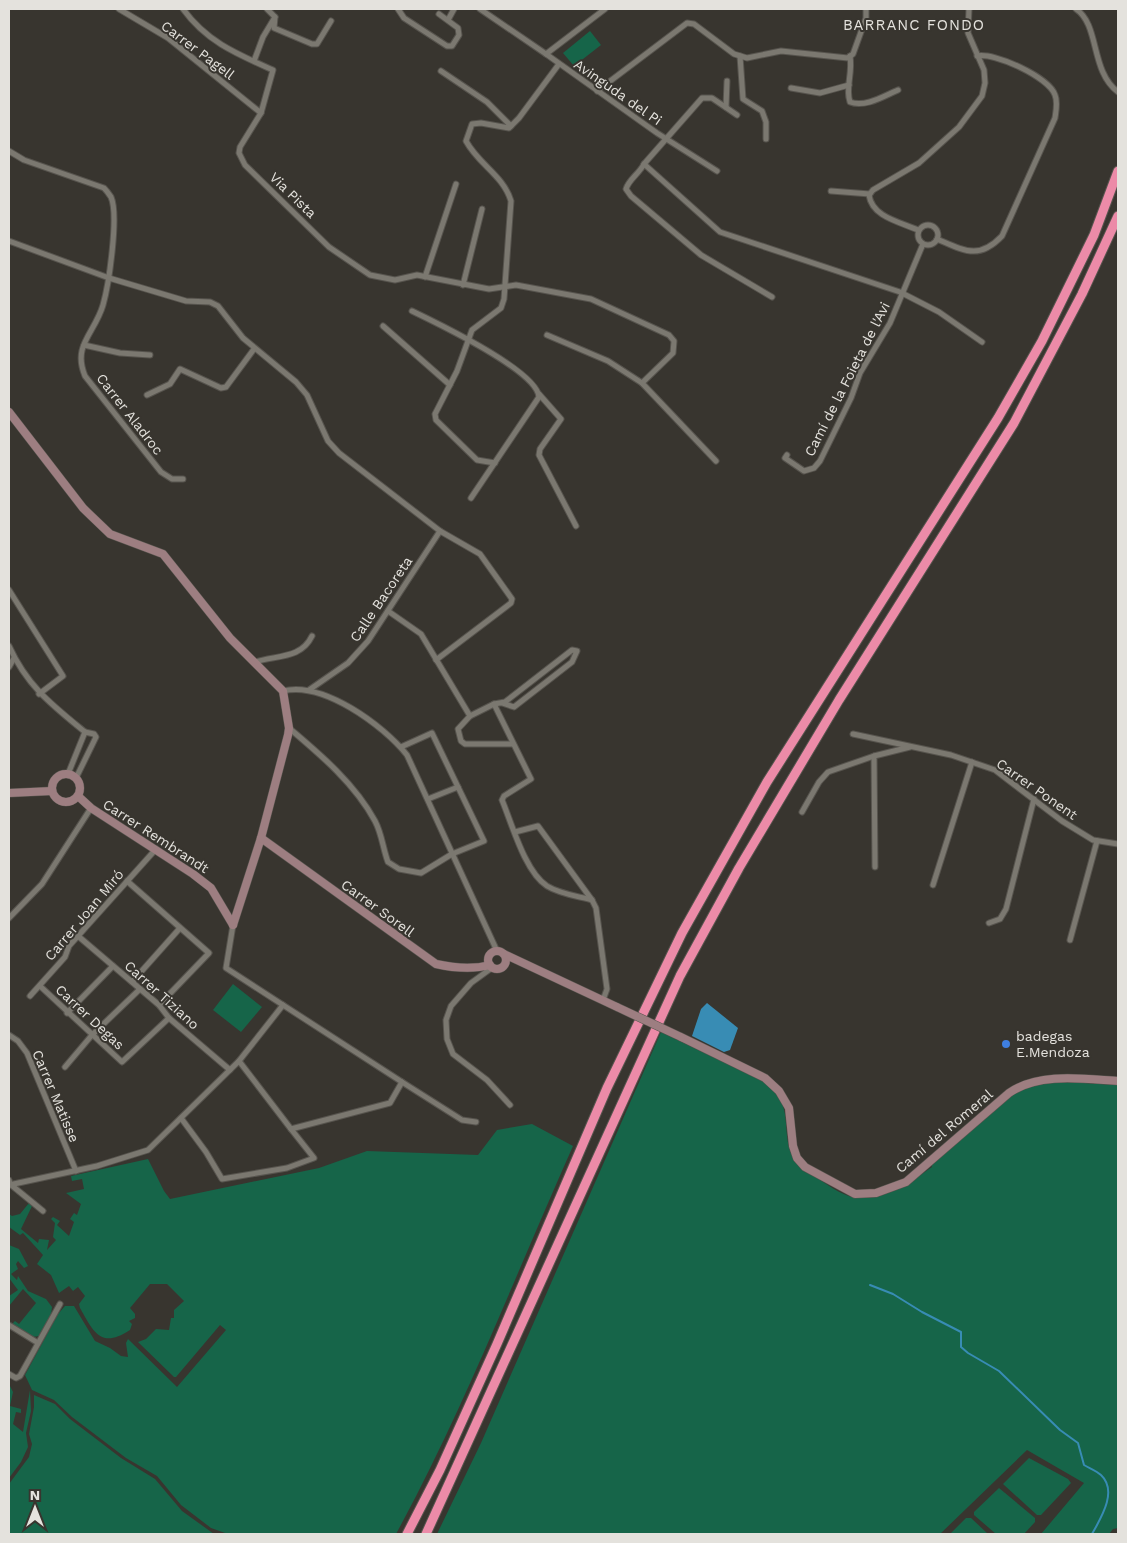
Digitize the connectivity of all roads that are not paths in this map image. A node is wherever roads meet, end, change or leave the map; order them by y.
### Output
1 (119, 9) edge
2 (183, 9) edge
3 (267, 9) edge
4 (398, 9) edge
5 (454, 9) edge
6 (480, 9) edge
7 (605, 9) edge
8 (866, 9) edge
9 (969, 9) edge
10 (1076, 9) edge
11 (439, 14) dead end
12 (275, 17) junction
13 (448, 20) junction
14 (331, 21) dead end
15 (546, 54) junction
16 (740, 56) junction
17 (850, 56) junction
18 (977, 56) junction
19 (254, 61) junction
20 (559, 64) junction
21 (441, 71) dead end
22 (727, 81) dead end
23 (849, 85) junction
24 (791, 88) dead end
25 (898, 90) dead end
26 (1117, 90) edge
27 (598, 91) junction
28 (726, 107) junction
29 (261, 113) junction
30 (737, 115) dead end
31 (511, 126) junction
32 (665, 138) junction
33 (766, 140) dead end
34 (9, 151) edge
35 (644, 164) junction
36 (716, 171) dead end
37 (1118, 171) edge
38 (456, 184) dead end
39 (831, 191) dead end
40 (870, 194) junction
41 (482, 209) dead end
42 (1118, 216) edge
43 (918, 230) junction
44 (937, 239) junction
45 (9, 241) edge
46 (923, 244) junction
47 (425, 277) junction
48 (109, 278) junction
49 (463, 285) junction
50 (507, 287) junction
51 (902, 294) junction
52 (772, 297) dead end
53 (412, 311) dead end
54 (383, 326) dead end
55 (547, 335) dead end
56 (468, 339) junction
57 (982, 342) dead end
58 (84, 346) junction
59 (254, 349) junction
60 (150, 355) dead end
61 (642, 383) junction
62 (450, 385) junction
63 (539, 394) junction
64 (147, 395) dead end
65 (9, 412) edge
66 (787, 455) dead end
67 (716, 461) dead end
68 (495, 463) junction
69 (184, 479) dead end
70 (471, 498) dead end
71 (576, 526) dead end
72 (440, 531) junction
73 (9, 590) edge
74 (388, 611) junction
75 (312, 636) dead end
76 (9, 646) edge
77 (14, 658) junction
78 (436, 660) junction
79 (255, 662) junction
80 (9, 667) edge
81 (309, 690) junction
82 (283, 691) junction
83 (39, 694) junction
84 (504, 702) junction
85 (494, 704) junction
86 (470, 716) junction
87 (289, 728) junction
88 (85, 732) junction
89 (854, 734) dead end
90 (513, 744) junction
91 (913, 746) junction
92 (401, 747) junction
93 (874, 756) junction
94 (972, 762) junction
95 (68, 774) junction
96 (76, 778) junction
97 (458, 787) junction
98 (52, 791) junction
99 (9, 793) edge
100 (78, 796) junction
101 (428, 799) junction
102 (1034, 799) junction
103 (91, 808) junction
104 (802, 812) dead end
105 (515, 832) junction
106 (262, 838) junction
107 (1097, 841) junction
108 (1118, 844) edge
109 (156, 849) junction
110 (452, 854) junction
111 (875, 867) dead end
112 (127, 881) junction
113 (581, 884) junction
114 (933, 885) dead end
115 (574, 896) junction
116 (590, 897) junction
117 (9, 918) edge
118 (989, 923) dead end
119 (233, 925) junction
120 (180, 928) junction
121 (78, 936) junction
122 (1070, 940) dead end
123 (500, 953) junction
124 (525, 964) junction
125 (504, 965) junction
126 (113, 966) junction
127 (492, 966) junction
128 (132, 982) junction
129 (40, 986) junction
130 (140, 989) junction
131 (30, 996) dead end
132 (603, 1000) junction
133 (159, 1005) junction
134 (283, 1005) junction
135 (67, 1013) junction
136 (169, 1018) junction
137 (9, 1035) edge
138 (92, 1035) junction
139 (239, 1061) junction
140 (65, 1067) dead end
141 (230, 1070) junction
142 (1118, 1081) edge
143 (402, 1082) junction
144 (510, 1105) dead end
145 (181, 1118) junction
146 (476, 1122) dead end
147 (291, 1129) junction
148 (76, 1171) junction
149 (9, 1183) edge
150 (43, 1211) dead end
151 (60, 1304) dead end
152 (9, 1325) edge
153 (38, 1344) junction
154 (9, 1374) edge
155 (407, 1534) edge
156 (426, 1534) edge

1 - 29 street, Carrer Pagell
2 - 19 street
3 - 12 street
4 - 13 street
5 - 13 street
6 - 15 street
7 - 15 street
8 - 17 street
9 - 18 street
10 - 26 street
11 - 13 street
12 - 14 street
12 - 19 street
15 - 20 street, Avinguda del Pi
16 - 17 street
16 - 27 street
16 - 33 street
17 - 23 street
18 - 40 street
18 - 44 street
19 - 29 street, Via Pista
20 - 27 street, Avinguda del Pi
20 - 31 street
21 - 31 street
22 - 28 street
23 - 24 street
23 - 25 street
27 - 32 street, Avinguda del Pi
28 - 30 street, Avinguda del Pi
28 - 32 street, Avinguda del Pi
29 - 47 street, Via Pista
31 - 50 street
32 - 35 street, Avinguda del Pi
32 - 36 street, Avinguda del Pi
34 - 48 street, Carrer Aladroc
35 - 51 street
35 - 52 street, Avinguda del Pi
37 - 155 highway
38 - 47 street
39 - 40 street
40 - 43 street
41 - 49 street
42 - 156 highway
43 - 44 street
43 - 46 street
44 - 46 street
45 - 48 street
46 - 51 street
47 - 49 street
48 - 58 street, Carrer Aladroc
48 - 59 street
49 - 50 street
50 - 56 street
50 - 61 street
51 - 57 street
51 - 66 street, Camí de la Foieta de l'Avi
53 - 56 street
54 - 62 street
55 - 61 street
56 - 62 street
56 - 63 street
58 - 60 street, Carrer Aladroc
58 - 69 street, Carrer Aladroc
59 - 64 street
59 - 72 street
61 - 67 street
62 - 68 street
63 - 68 street
63 - 71 street
65 - 79 street
68 - 70 street
72 - 74 street, Calle Bacoreta
72 - 78 street
73 - 83 street
74 - 78 street
74 - 81 street, Calle Bacoreta
75 - 79 street
76 - 77 street
77 - 80 street
77 - 83 street
78 - 86 street
79 - 82 street
81 - 82 street
81 - 92 street
82 - 87 street
83 - 88 street
84 - 84 street
84 - 85 street
85 - 86 street
85 - 90 street
86 - 90 street
87 - 106 street
87 - 110 street
88 - 95 street
88 - 96 street
89 - 91 street, Carrer Ponent
90 - 105 street
91 - 93 street
91 - 94 street, Carrer Ponent
92 - 97 street
92 - 101 street
93 - 104 street
93 - 111 street
94 - 102 street, Carrer Ponent
94 - 114 street
95 - 96 street
95 - 98 street
96 - 100 street
97 - 101 street
97 - 110 street
98 - 99 street
98 - 100 street
100 - 103 street, Carrer Rembrandt
101 - 110 street
102 - 107 street, Carrer Ponent
102 - 118 street
103 - 109 street, Carrer Rembrandt
103 - 117 street
105 - 113 street
105 - 115 street
106 - 119 street
106 - 127 street, Carrer Sorell
107 - 108 street, Carrer Ponent
107 - 122 street
109 - 112 street, Carrer Joan Miró
109 - 119 street, Carrer Rembrandt
110 - 123 street
112 - 120 street
112 - 121 street, Carrer Joan Miró
113 - 115 street
113 - 116 street
115 - 116 street
116 - 132 street
119 - 134 street
120 - 128 street
120 - 133 street
121 - 126 street, Carrer Tiziano
121 - 129 street, Carrer Joan Miró
123 - 124 street, Camí del Romeral
123 - 125 street
123 - 127 street
124 - 125 street
124 - 132 street, Camí del Romeral
125 - 127 street
126 - 128 street, Carrer Tiziano
126 - 135 street
127 - 144 street
128 - 130 street, Carrer Tiziano
129 - 131 street, Carrer Joan Miró
129 - 135 street, Carrer Degas
130 - 133 street, Carrer Tiziano
130 - 138 street
132 - 142 street, Camí del Romeral, bridge
133 - 136 street, Carrer Tiziano
134 - 139 street
134 - 143 street
135 - 138 street, Carrer Degas
136 - 138 street, Carrer Degas
136 - 141 street, Carrer Tiziano
137 - 148 street, Carrer Matisse
138 - 140 street
139 - 141 street
139 - 147 street
141 - 145 street
143 - 146 street
143 - 147 street
145 - 147 street
145 - 148 street
148 - 149 street
149 - 150 street
151 - 153 street
152 - 153 street
153 - 154 street

